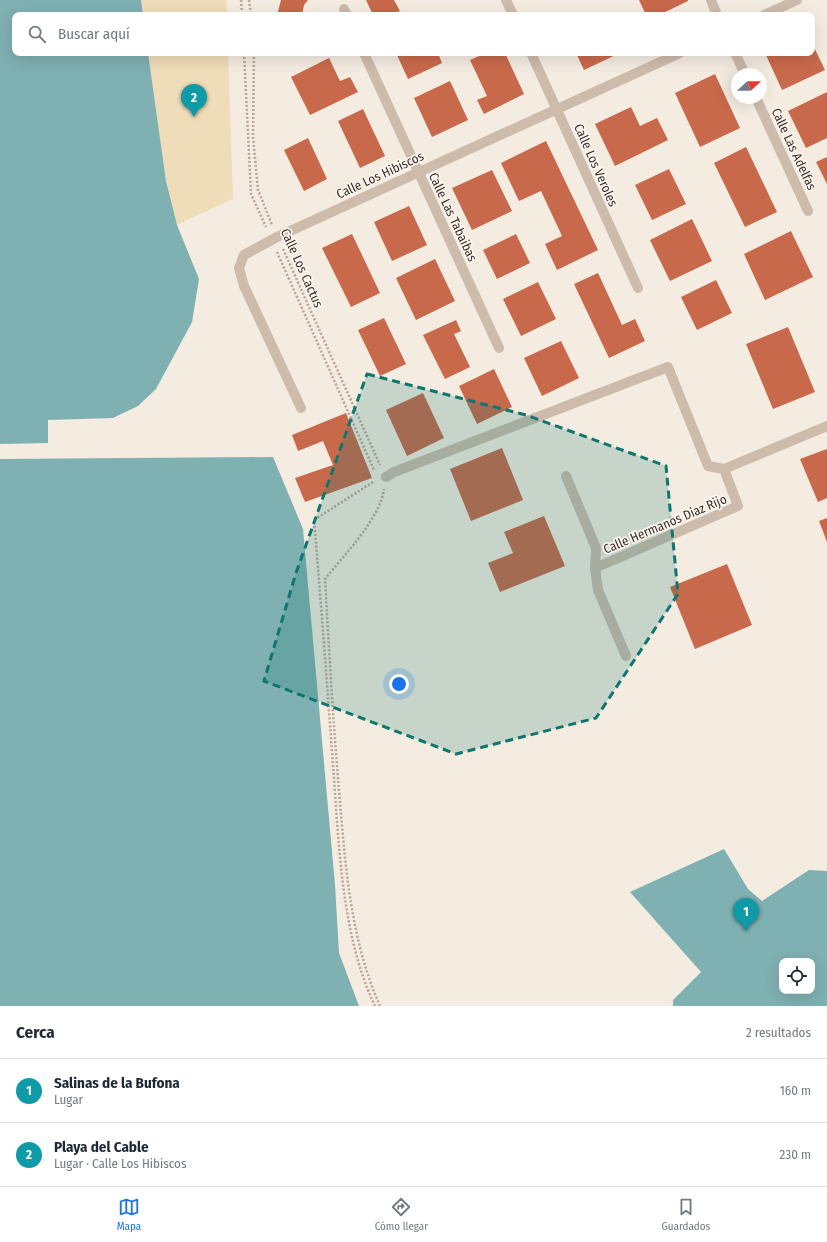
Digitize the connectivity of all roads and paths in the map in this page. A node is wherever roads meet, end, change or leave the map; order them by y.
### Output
1 (242, 0) edge
2 (249, 0) edge
3 (506, 0) edge
4 (710, 0) edge
5 (797, 0) edge
6 (242, 12) edge
7 (251, 12) edge
8 (512, 12) edge
9 (716, 12) edge
10 (771, 12) edge
11 (244, 56) edge
12 (254, 56) edge
13 (365, 56) edge
14 (532, 56) edge
15 (673, 56) edge
16 (736, 56) edge
17 (742, 68) edge
18 (759, 104) edge
19 (557, 109) junction
20 (418, 172) junction
21 (808, 211) dead end
22 (274, 238) junction
23 (638, 288) dead end
24 (499, 348) dead end
25 (301, 408) dead end
26 (827, 426) edge
27 (724, 469) junction
28 (375, 472) dead end
29 (566, 476) dead end
30 (382, 478) junction
31 (595, 568) junction
32 (626, 656) dead end
33 (375, 1006) edge
34 (380, 1006) edge

1 - 6 path
2 - 7 path
3 - 8 street
4 - 9 street
5 - 10 street
11 - 22 path
12 - 22 path, Calle Los Cactus
13 - 20 street, Calle Las Tabaibas
14 - 19 street, Calle Los Veroles
15 - 19 street, Calle Los Hibiscos
16 - 17 street
18 - 21 street, Calle Las Adelfas
19 - 20 street, Calle Los Hibiscos
19 - 23 street, Calle Los Veroles
20 - 22 street, Calle Los Hibiscos
20 - 24 street, Calle Las Tabaibas
22 - 25 street, Calle Los Hibiscos
22 - 28 path
22 - 30 path, Calle Los Cactus
26 - 27 street
27 - 30 street
27 - 31 street, Calle Hermanos Diaz Rijo
29 - 31 street, Calle Hermanos Diaz Rijo
30 - 33 path
30 - 34 path
31 - 32 street, Calle Hermanos Diaz Rijo

